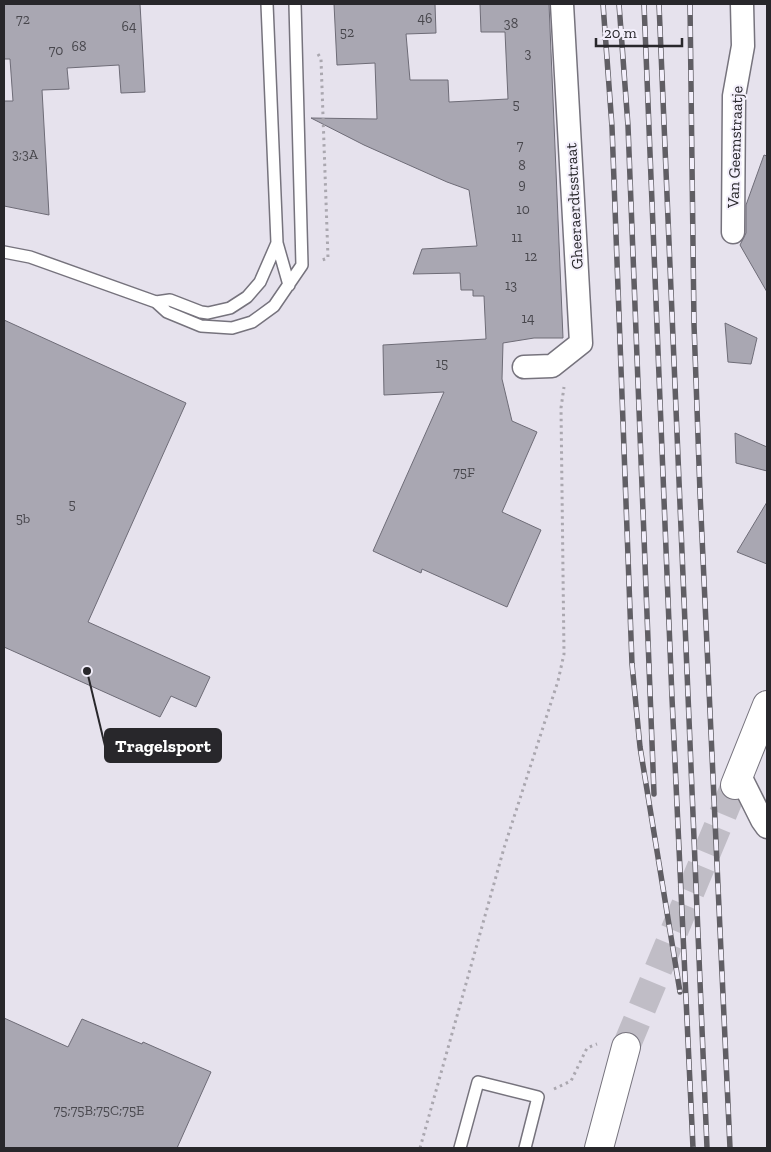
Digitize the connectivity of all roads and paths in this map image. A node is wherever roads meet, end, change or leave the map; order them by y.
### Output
1 (267, 4) edge
2 (295, 4) edge
3 (562, 4) edge
4 (742, 4) edge
5 (733, 232) dead end
6 (277, 244) junction
7 (4, 252) edge
8 (289, 284) junction
9 (156, 302) junction
10 (524, 367) dead end
11 (564, 385) dead end
12 (767, 705) edge
13 (736, 780) joint
14 (767, 827) edge
15 (598, 1044) dead end
16 (626, 1047) tunnel mouth
17 (538, 1098) junction
18 (420, 1148) edge
19 (460, 1148) edge
20 (524, 1148) edge
21 (599, 1148) edge

1 - 6 lane
2 - 8 lane
3 - 10 street, Gheeraerdtsstraat
4 - 5 street, Van Geemstraatje
6 - 8 lane
6 - 9 lane
7 - 9 lane
8 - 9 lane
11 - 18 path
12 - 13 street
13 - 14 street
15 - 17 path
16 - 21 street
17 - 19 lane
17 - 20 lane

